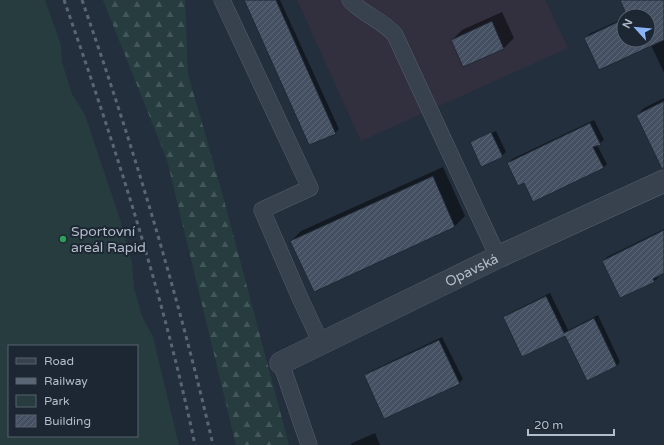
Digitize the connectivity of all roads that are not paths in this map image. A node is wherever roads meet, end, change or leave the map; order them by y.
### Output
1 (222, 0) edge
2 (350, 0) edge
3 (664, 181) edge
4 (498, 256) junction
5 (321, 343) junction
6 (281, 363) joint
7 (309, 445) edge

1 - 5 lane
2 - 4 lane
3 - 4 street, Opavská
4 - 5 street, Opavská
5 - 6 street, Opavská
6 - 7 lane

